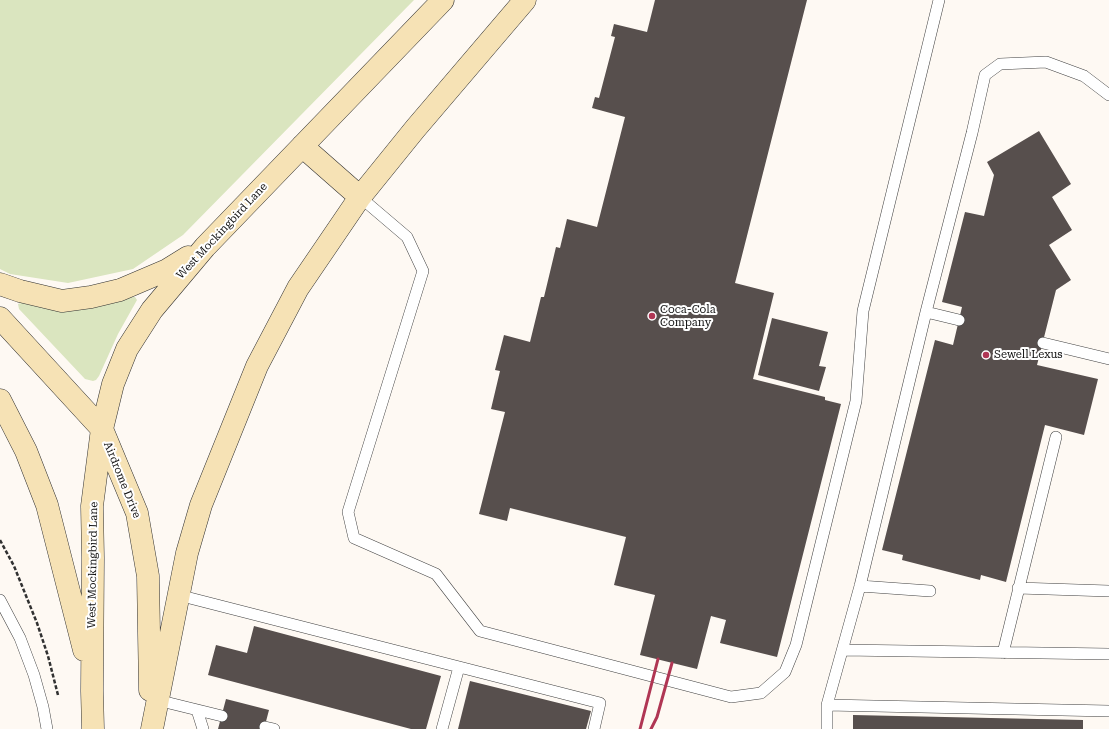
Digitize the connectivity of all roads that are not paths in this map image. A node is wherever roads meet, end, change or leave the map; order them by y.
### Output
1 (443, 0) edge
2 (525, 0) edge
3 (939, 0) edge
4 (1109, 95) edge
5 (302, 146) junction
6 (360, 197) junction
7 (205, 247) junction
8 (0, 284) edge
9 (926, 312) junction
10 (0, 318) edge
11 (959, 320) dead end
12 (1043, 343) dead end
13 (1109, 360) edge
14 (0, 400) edge
15 (102, 429) junction
16 (1056, 437) dead end
17 (860, 586) junction
18 (1018, 588) junction
19 (930, 591) dead end
20 (1109, 592) edge
21 (178, 595) junction
22 (0, 600) edge
23 (843, 650) junction
24 (1003, 653) junction
25 (1109, 654) edge
26 (459, 667) junction
27 (92, 691) junction
28 (157, 700) junction
29 (827, 704) junction
30 (197, 710) junction
31 (1109, 711) edge
32 (222, 716) dead end
33 (47, 729) edge
34 (93, 729) edge
35 (151, 729) edge
36 (203, 729) edge
37 (442, 729) edge
38 (594, 729) edge
39 (827, 729) edge

1 - 5 main road, West Mockingbird Lane
2 - 6 main road
3 - 6 lane
4 - 9 lane
5 - 6 main road
5 - 7 main road, West Mockingbird Lane
6 - 21 main road
7 - 8 main road
7 - 15 main road, West Mockingbird Lane
9 - 11 lane
9 - 17 lane
10 - 15 main road, Airdrome Drive
12 - 13 lane
14 - 27 main road
15 - 27 main road, West Mockingbird Lane
15 - 35 main road, Airdrome Drive
16 - 18 lane
17 - 19 lane
17 - 23 lane
18 - 20 lane
18 - 24 lane
21 - 26 lane
21 - 28 main road
22 - 33 lane
23 - 24 lane
23 - 29 lane
24 - 25 lane
26 - 37 lane
26 - 38 lane
27 - 34 main road, West Mockingbird Lane
28 - 30 lane
28 - 35 main road
29 - 31 lane
29 - 39 lane
30 - 32 lane
30 - 36 lane

